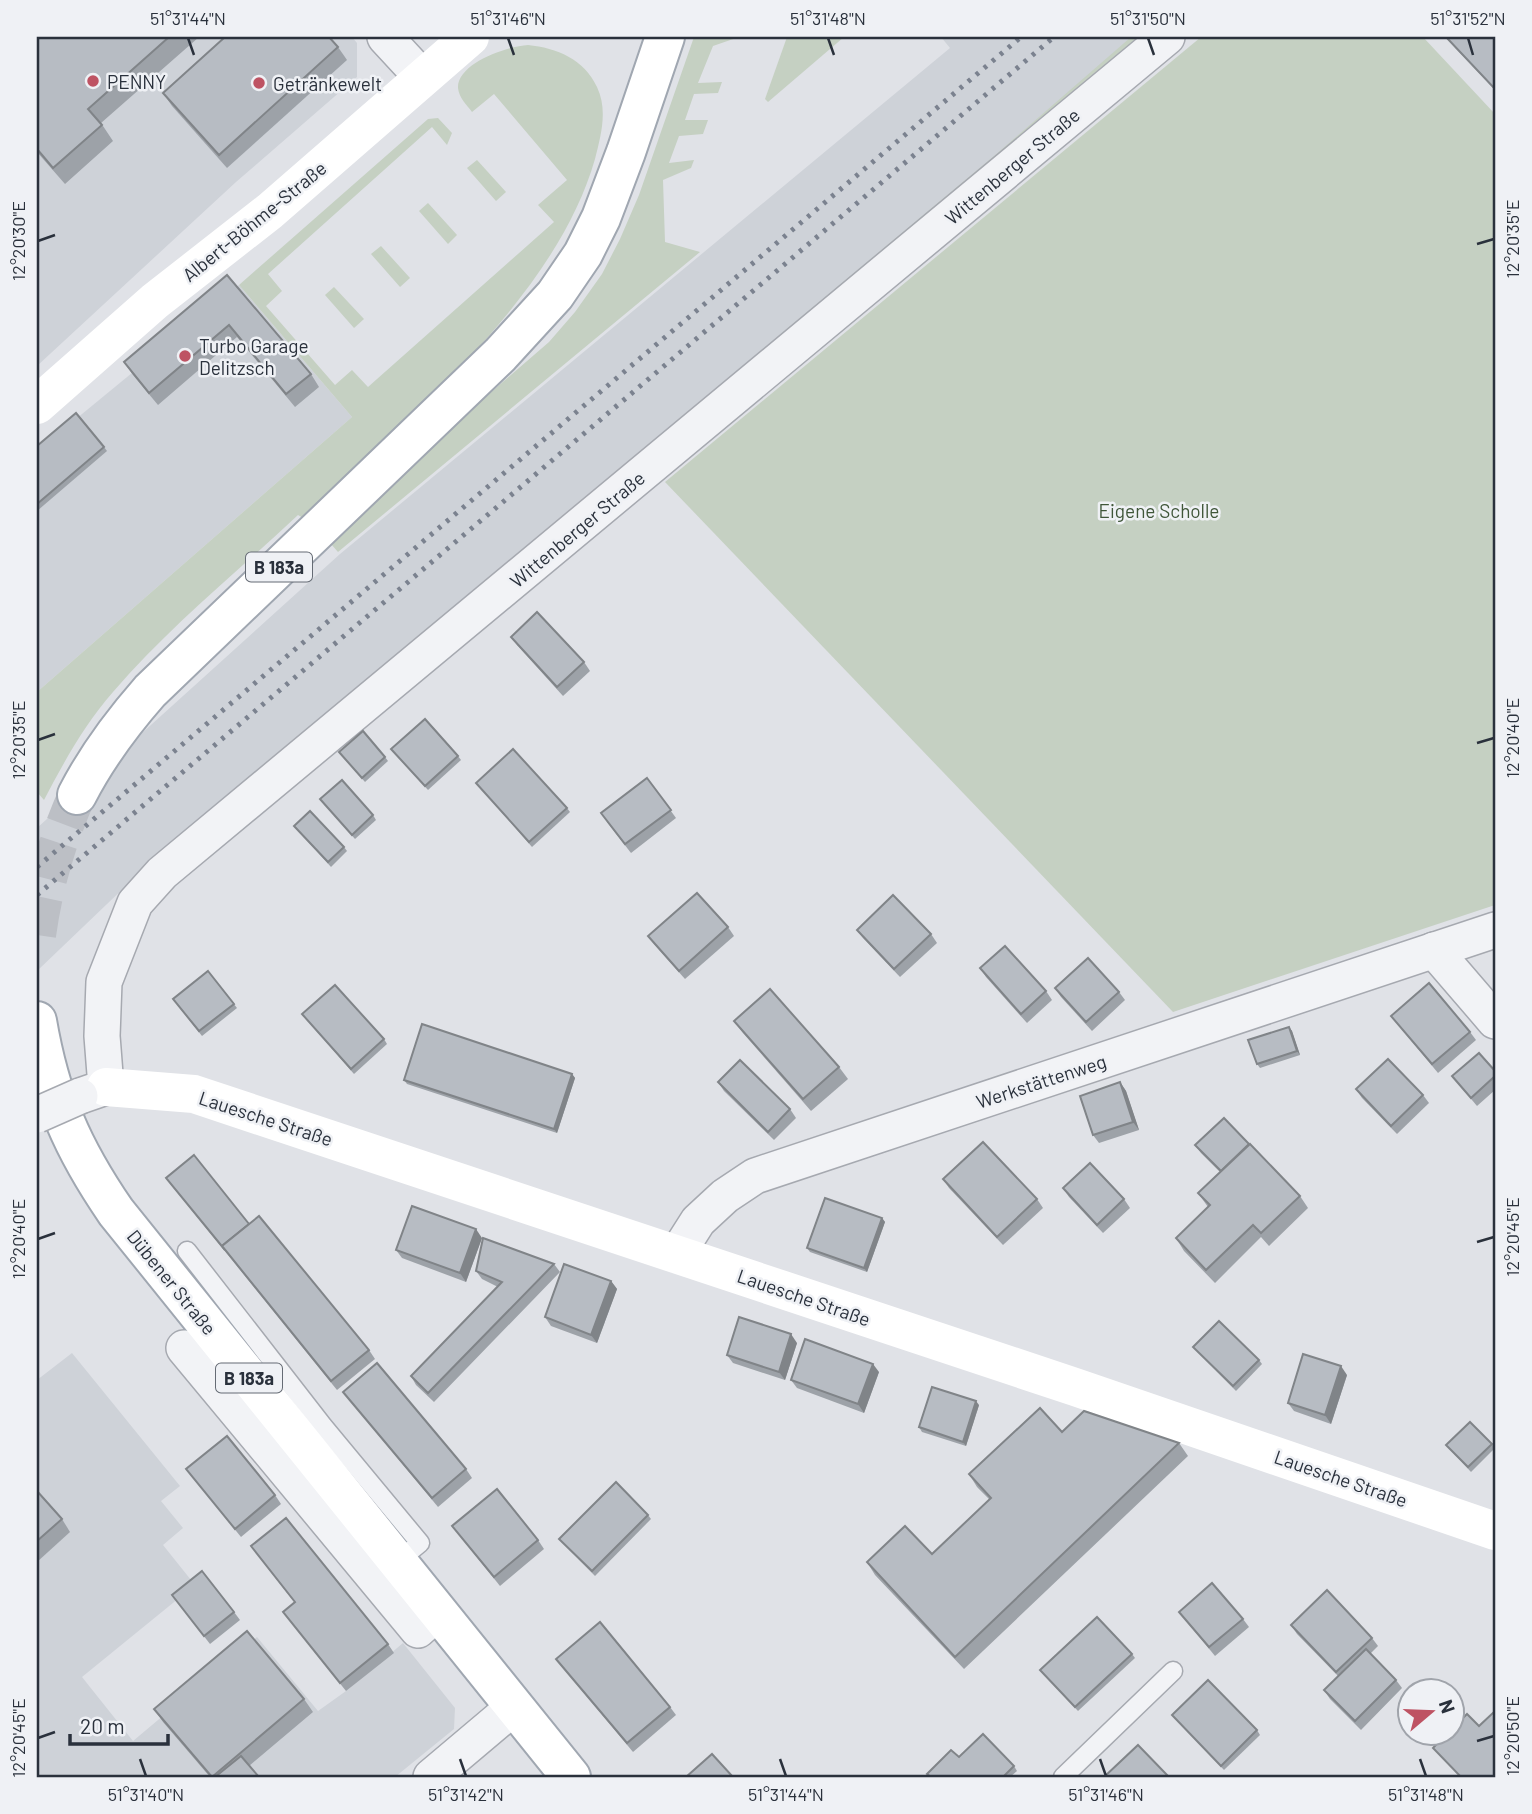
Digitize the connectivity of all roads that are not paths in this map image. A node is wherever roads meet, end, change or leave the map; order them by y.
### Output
1 (385, 37) edge
2 (470, 37) edge
3 (1167, 37) edge
4 (658, 39) edge
5 (422, 77) junction
6 (37, 405) edge
7 (77, 795) tunnel mouth
8 (1495, 930) edge
9 (1434, 950) junction
10 (37, 1021) edge
11 (1495, 1021) edge
12 (93, 1091) junction
13 (37, 1115) edge
14 (187, 1251) dead end
15 (677, 1254) junction
16 (184, 1348) dead end
17 (1495, 1531) edge
18 (397, 1562) junction
19 (438, 1612) junction
20 (1173, 1671) dead end
21 (514, 1707) junction
22 (431, 1777) edge
23 (571, 1777) edge
24 (1063, 1777) edge

1 - 5 street
2 - 5 street, Albert-Böhme-Straße
3 - 12 street, Wittenberger Straße
4 - 7 street, B 183a
5 - 6 street, Albert-Böhme-Straße
8 - 9 street, Werkstättenweg
9 - 11 street
9 - 15 street, Werkstättenweg
10 - 18 street, Dübener Straße / B 183a
12 - 13 street, bridge
12 - 15 street, Lauesche Straße
14 - 18 lane
15 - 17 street, Lauesche Straße
16 - 19 street, Dübener Straße
18 - 19 street, Dübener Straße / B 183a
19 - 21 street, Dübener Straße / B 183a
20 - 24 lane
21 - 22 street
21 - 23 street, Dübener Straße / B 183a

